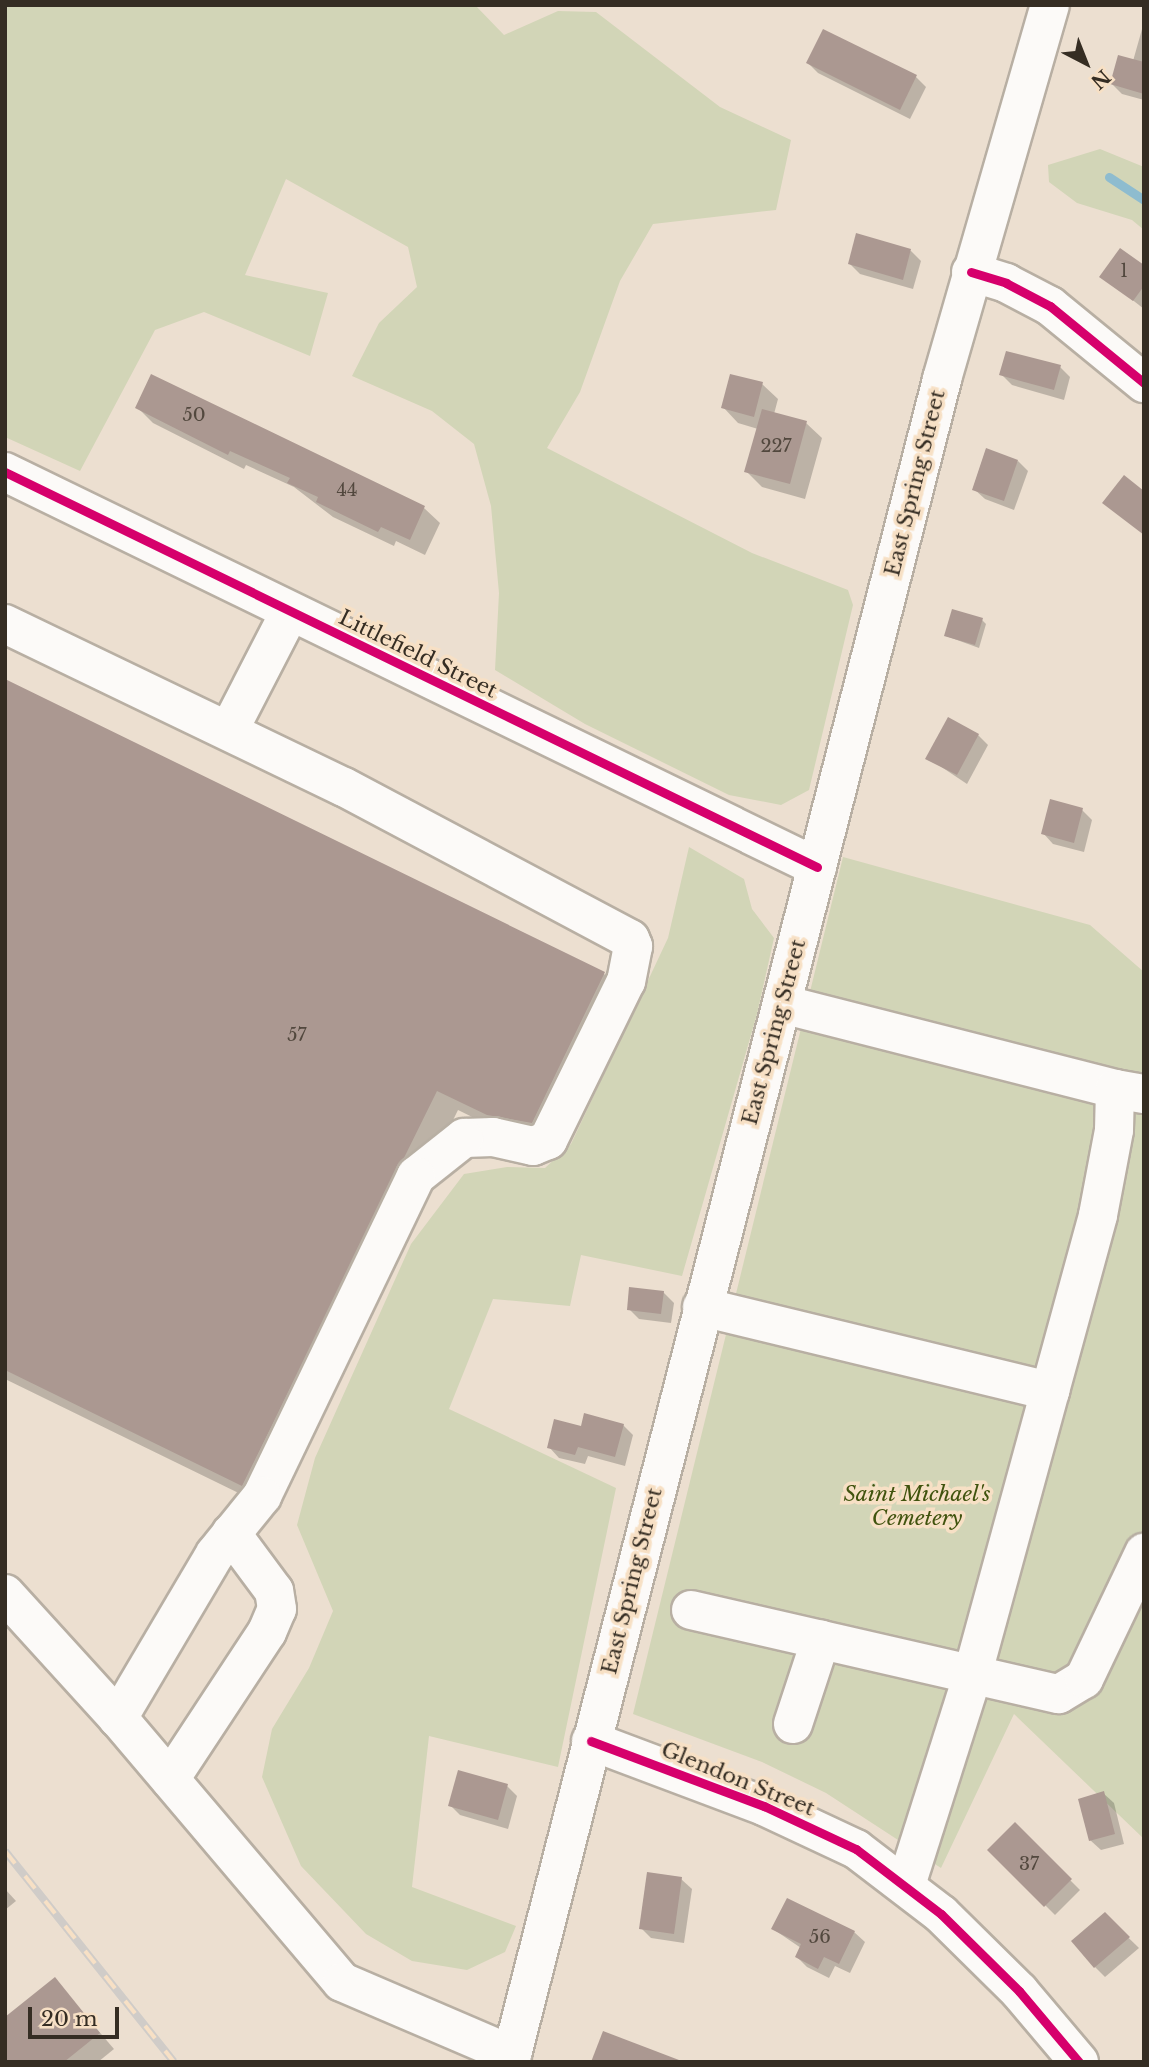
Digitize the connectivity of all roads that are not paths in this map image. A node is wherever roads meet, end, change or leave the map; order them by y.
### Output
1 (1050, 5) edge
2 (971, 272) junction
3 (1144, 383) edge
4 (5, 472) edge
5 (290, 611) junction
6 (5, 624) edge
7 (229, 730) junction
8 (817, 867) junction
9 (782, 1004) junction
10 (1130, 1091) edge
11 (702, 1307) junction
12 (1050, 1391) junction
13 (231, 1533) junction
14 (1144, 1553) edge
15 (5, 1594) edge
16 (691, 1610) dead end
17 (821, 1639) junction
18 (972, 1677) junction
19 (118, 1718) junction
20 (793, 1724) dead end
21 (591, 1741) junction
22 (170, 1779) junction
23 (906, 1885) junction
24 (511, 2058) edge
25 (1079, 2062) edge

1 - 2 main road, East Spring Street
2 - 3 main road
2 - 8 main road, East Spring Street
4 - 5 main road, Littlefield Street
5 - 7 main road
5 - 8 main road, Littlefield Street
6 - 7 main road
7 - 13 main road
8 - 9 main road, East Spring Street
9 - 10 main road
9 - 11 main road, East Spring Street
10 - 12 main road
11 - 12 main road
11 - 21 main road, East Spring Street
12 - 18 main road
13 - 19 main road
13 - 22 main road
14 - 18 main road
15 - 19 main road
16 - 17 main road
17 - 18 main road
17 - 20 main road
18 - 23 main road
19 - 22 main road
21 - 23 main road, Glendon Street
21 - 24 main road, East Spring Street
22 - 24 main road
23 - 25 main road, Glendon Street

